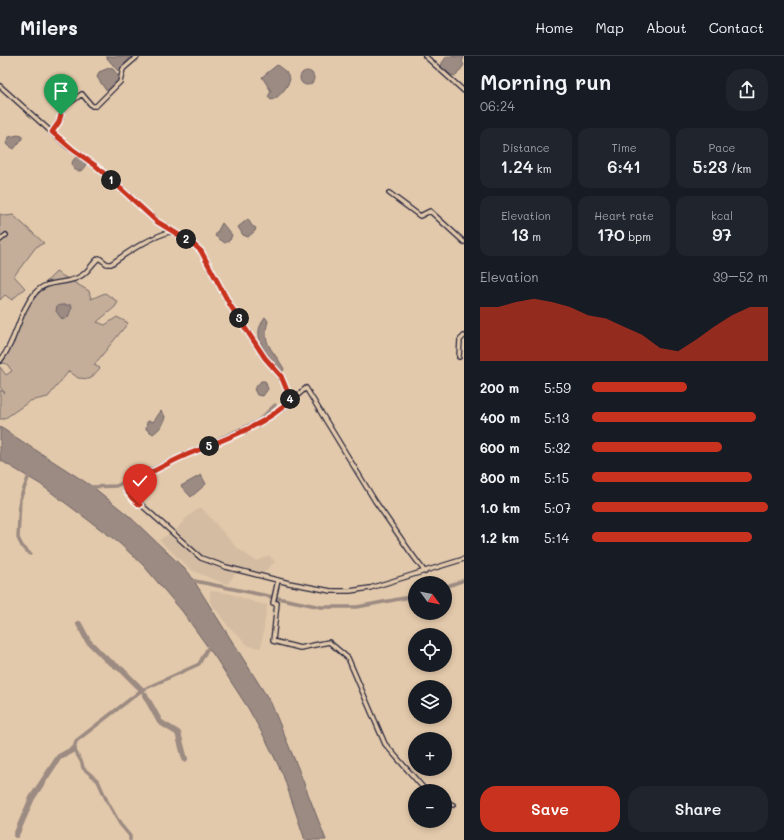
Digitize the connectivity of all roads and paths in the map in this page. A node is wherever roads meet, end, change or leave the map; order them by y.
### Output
1 (138, 56) edge
2 (425, 56) edge
3 (0, 86) edge
4 (464, 91) edge
5 (52, 132) junction
6 (389, 193) dead end
7 (172, 231) junction
8 (6, 235) dead end
9 (0, 240) edge
10 (464, 242) edge
11 (464, 336) edge
12 (459, 357) dead end
13 (0, 361) edge
14 (291, 400) junction
15 (464, 559) edge
16 (425, 572) junction
17 (278, 580) junction
18 (420, 784) edge

1 - 5 street
2 - 4 street
3 - 5 street
5 - 7 street
6 - 10 street
7 - 13 street
7 - 14 street
8 - 9 street
11 - 12 street
14 - 16 street
14 - 17 street
15 - 16 street
16 - 17 street
17 - 18 street

